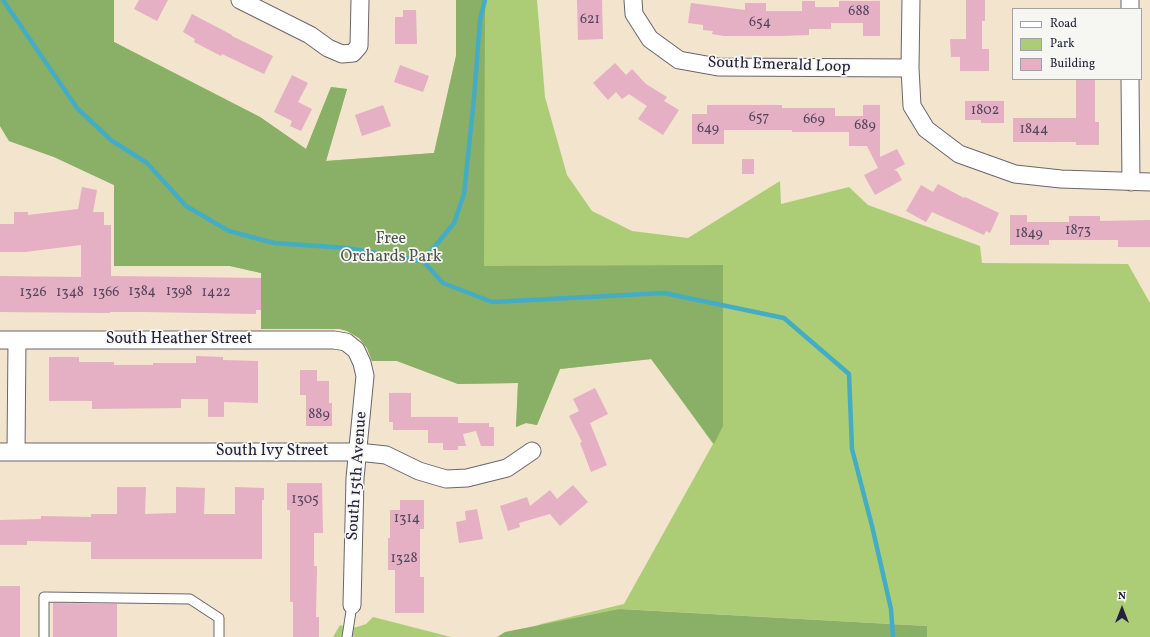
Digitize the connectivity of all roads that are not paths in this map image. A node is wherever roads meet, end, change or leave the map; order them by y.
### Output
1 (240, 0) edge
2 (360, 0) edge
3 (633, 0) edge
4 (911, 0) edge
5 (910, 68) junction
6 (1130, 80) edge
7 (1131, 182) junction
8 (1150, 182) edge
9 (0, 340) edge
10 (17, 340) junction
11 (356, 350) joint
12 (532, 451) dead end
13 (8, 452) edge
14 (358, 452) junction
15 (352, 605) joint
16 (44, 637) edge
17 (219, 637) edge
18 (347, 637) edge

1 - 2 street
3 - 5 street, South Emerald Loop
4 - 5 street
5 - 7 street
6 - 7 street
7 - 8 street
9 - 10 street, South Heather Street
10 - 11 street, South Heather Street
10 - 13 street
11 - 14 street, South 15th Avenue
12 - 14 street, South Ivy Street
13 - 14 street, South Ivy Street
14 - 15 street, South 15th Avenue
15 - 18 lane
16 - 17 lane

